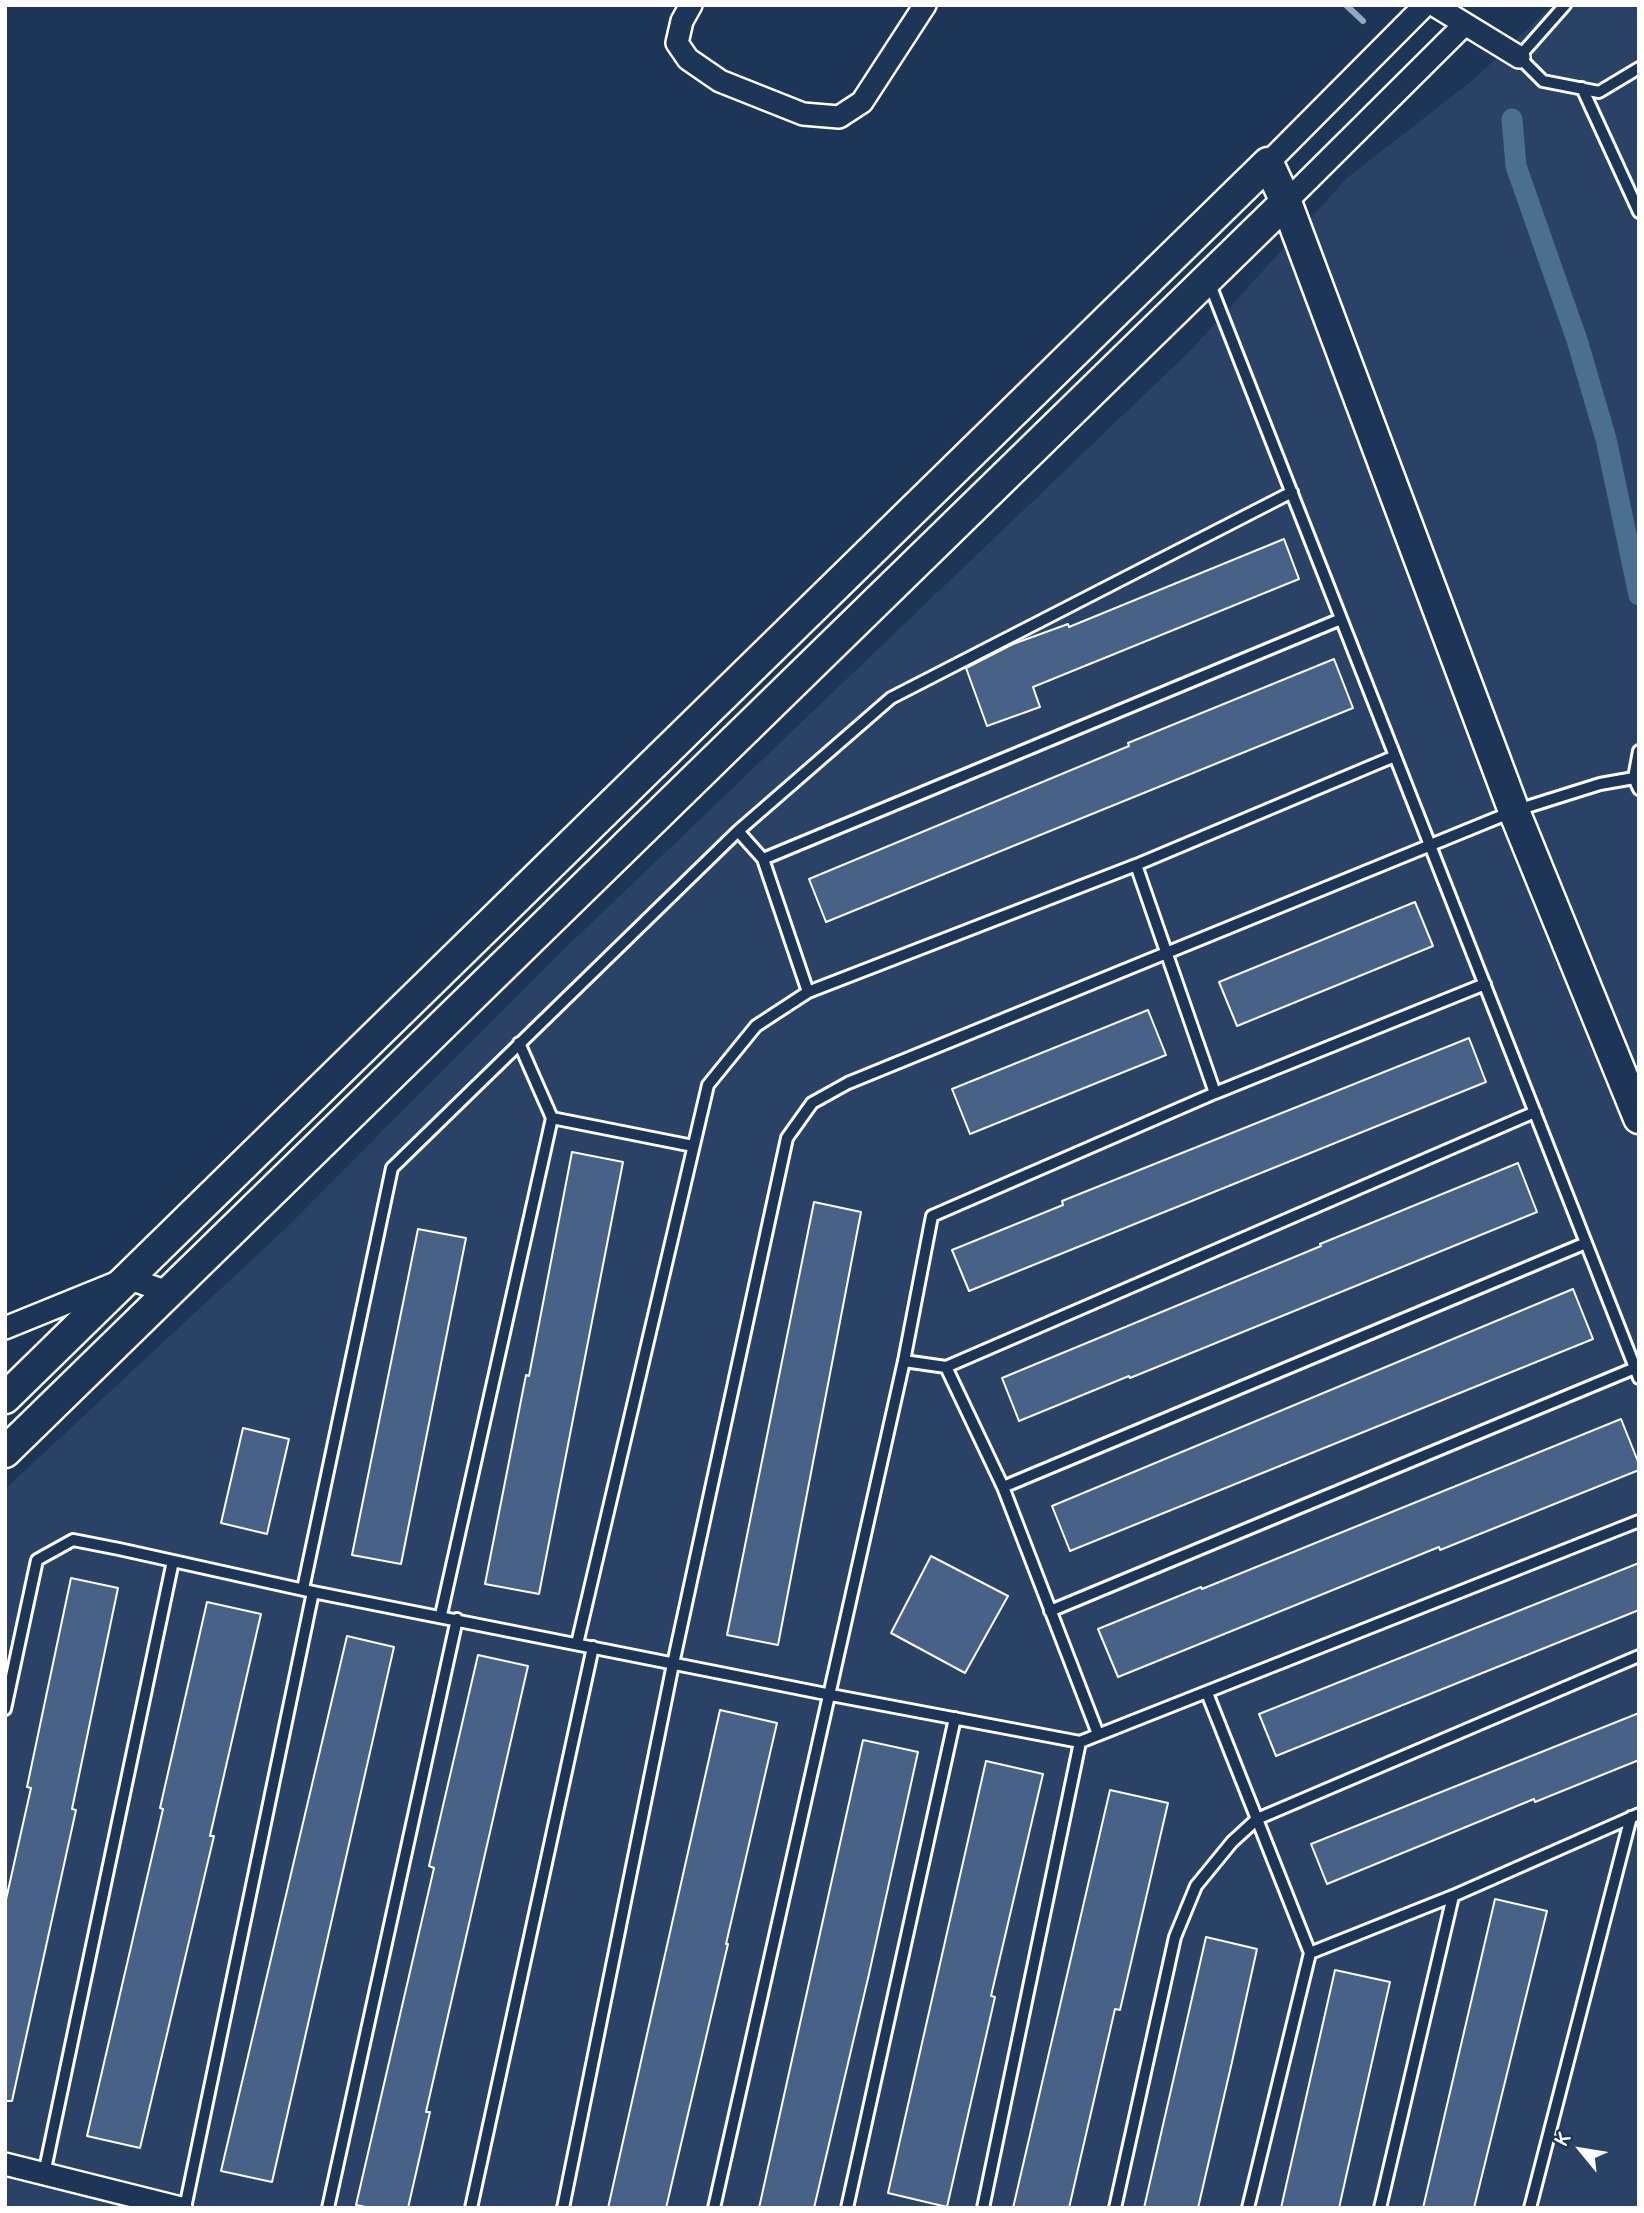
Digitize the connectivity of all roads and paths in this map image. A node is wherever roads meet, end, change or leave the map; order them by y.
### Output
1 (691, 5) edge
2 (925, 5) edge
3 (1426, 5) edge
4 (1434, 5) edge
5 (1565, 5) edge
6 (1464, 24) junction
7 (1518, 57) junction
8 (1639, 68) edge
9 (1582, 88) junction
10 (1268, 163) junction
11 (1286, 202) junction
12 (1639, 212) edge
13 (1207, 278) junction
14 (1292, 492) junction
15 (1341, 619) junction
16 (1639, 751) edge
17 (1395, 756) junction
18 (1636, 784) edge
19 (1514, 811) junction
20 (738, 831) junction
21 (1430, 846) junction
22 (763, 859) junction
23 (1136, 865) junction
24 (1167, 952) junction
25 (1485, 984) junction
26 (808, 992) junction
27 (519, 1043) junction
28 (1215, 1093) junction
29 (1535, 1112) junction
30 (552, 1118) junction
31 (1639, 1118) edge
32 (692, 1146) junction
33 (1586, 1243) junction
34 (128, 1278) junction
35 (170, 1293) junction
36 (5, 1328) edge
37 (904, 1361) junction
38 (946, 1367) junction
39 (1637, 1373) edge
40 (5, 1398) edge
41 (5, 1452) edge
42 (1003, 1487) junction
43 (1639, 1521) edge
44 (173, 1561) junction
45 (308, 1590) junction
46 (1050, 1611) junction
47 (441, 1615) junction
48 (457, 1619) junction
49 (577, 1644) junction
50 (593, 1647) junction
51 (1639, 1656) edge
52 (673, 1664) junction
53 (1207, 1693) junction
54 (831, 1695) junction
55 (5, 1709) edge
56 (955, 1718) junction
57 (1098, 1734) junction
58 (1080, 1742) junction
59 (1635, 1816) edge
60 (1257, 1819) junction
61 (1453, 1896) junction
62 (1310, 1953) junction
63 (5, 2164) edge
64 (44, 2174) junction
65 (153, 2204) edge
66 (183, 2208) edge
67 (328, 2208) edge
68 (471, 2208) edge
69 (563, 2208) edge
70 (714, 2208) edge
71 (847, 2208) edge
72 (983, 2208) edge
73 (1115, 2208) edge
74 (1248, 2208) edge
75 (1380, 2208) edge
76 (1530, 2208) edge

1 - 2 street
3 - 10 street
4 - 6 street
5 - 7 lane
6 - 7 street
6 - 11 street
7 - 9 lane
8 - 9 lane
9 - 12 lane
10 - 11 street
10 - 34 street
11 - 13 street
11 - 19 street
13 - 14 lane
13 - 35 street
14 - 15 lane
14 - 20 lane
15 - 17 lane
15 - 22 lane
16 - 18 lane
17 - 21 lane
17 - 23 lane
18 - 19 lane
19 - 21 lane
19 - 31 street
20 - 22 lane
20 - 27 lane
21 - 24 lane
21 - 25 lane
22 - 26 lane
23 - 24 lane
23 - 26 lane
24 - 28 lane
24 - 52 lane
25 - 28 lane
25 - 29 lane
26 - 32 lane
27 - 30 lane
27 - 45 lane
28 - 37 lane
29 - 33 lane
29 - 38 lane
30 - 32 lane
30 - 47 lane
32 - 49 lane
33 - 39 lane
33 - 42 lane
34 - 35 street
34 - 36 street
34 - 40 street
35 - 41 street
37 - 38 lane
37 - 54 lane
38 - 42 lane
39 - 46 lane
42 - 46 lane
43 - 53 lane
44 - 45 lane
44 - 55 lane
44 - 64 lane
45 - 47 lane
45 - 66 lane
46 - 57 lane
47 - 48 lane
48 - 49 lane
48 - 67 lane
49 - 50 lane
50 - 52 lane
50 - 68 lane
51 - 60 lane
52 - 54 lane
52 - 69 lane
53 - 57 lane
53 - 60 lane
54 - 56 lane
54 - 70 lane
56 - 58 lane
56 - 71 lane
57 - 58 lane
58 - 72 lane
59 - 61 lane
59 - 76 lane
60 - 62 lane
60 - 73 lane
61 - 62 lane
61 - 75 lane
62 - 74 lane
63 - 64 street
64 - 65 street
65 - 66 street

